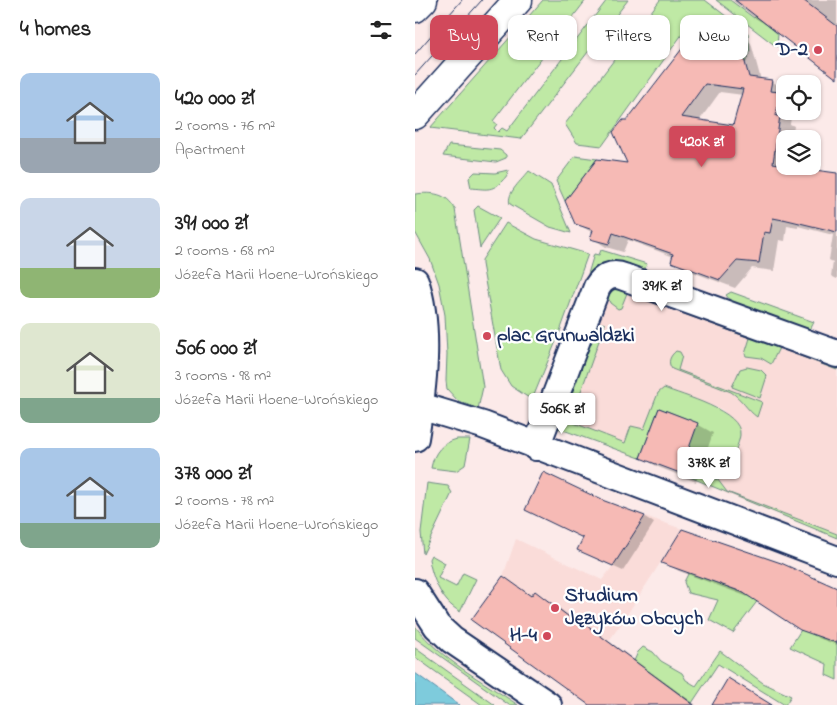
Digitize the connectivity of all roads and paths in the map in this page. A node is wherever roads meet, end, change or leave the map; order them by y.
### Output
1 (423, 0) edge
2 (518, 0) edge
3 (415, 8) edge
4 (415, 115) edge
5 (415, 281) edge
6 (837, 354) edge
7 (420, 406) junction
8 (415, 438) edge
9 (536, 447) junction
10 (837, 560) edge
11 (415, 592) edge
12 (548, 705) edge

1 - 3 main road
2 - 4 main road
5 - 7 street
6 - 9 street
7 - 8 street
7 - 9 street
9 - 10 street
11 - 12 street

